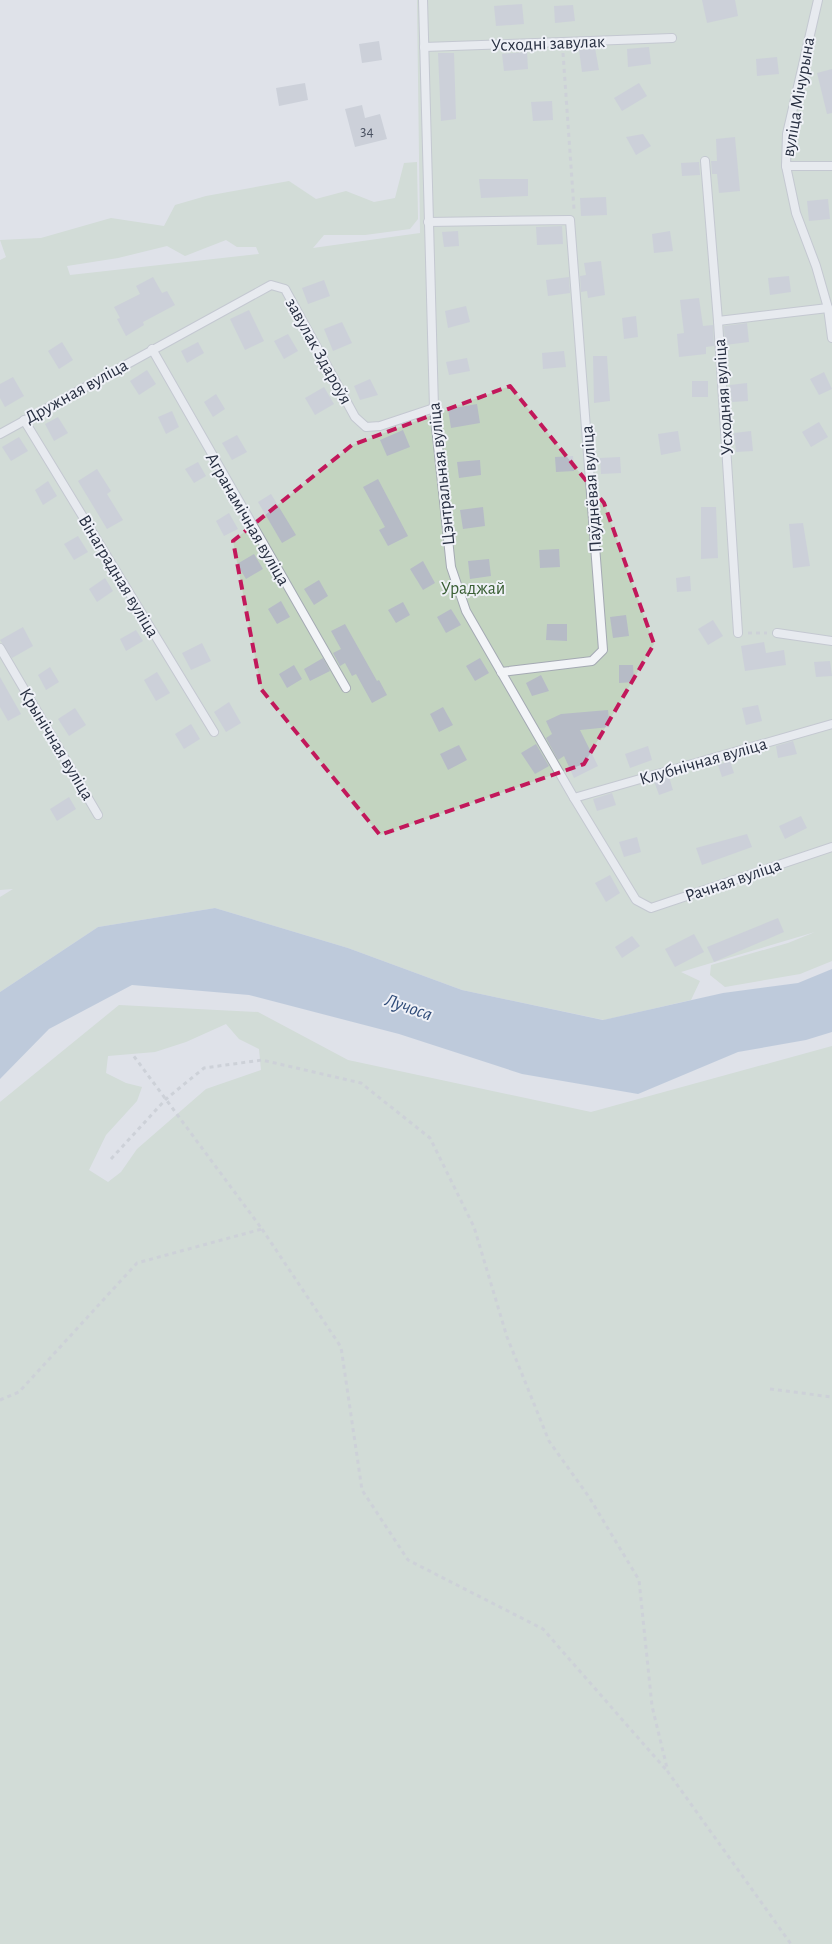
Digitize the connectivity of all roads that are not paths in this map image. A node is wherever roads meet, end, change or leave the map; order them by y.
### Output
1 (423, 0) edge
2 (818, 0) edge
3 (672, 38) dead end
4 (424, 47) junction
5 (704, 161) dead end
6 (786, 166) junction
7 (832, 166) edge
8 (428, 222) junction
9 (828, 308) junction
10 (718, 321) junction
11 (832, 338) edge
12 (152, 350) junction
13 (434, 408) junction
14 (24, 420) junction
15 (0, 434) edge
16 (738, 633) road end
17 (777, 633) road end
18 (832, 641) edge
19 (0, 648) edge
20 (501, 672) junction
21 (346, 688) dead end
22 (832, 724) edge
23 (214, 732) dead end
24 (574, 798) junction
25 (98, 815) dead end
26 (832, 847) edge
27 (636, 900) joint

1 - 4 lane, Цэнтральная вуліца
2 - 6 lane, вуліца Мічурына
3 - 4 lane, Усходні завулак
4 - 8 lane, Цэнтральная вуліца
5 - 10 lane, Усходняя вуліца
6 - 7 lane
6 - 9 lane, вуліца Мічурына
8 - 13 lane, Цэнтральная вуліца
8 - 20 lane, Паўднёвая вуліца
9 - 10 lane
9 - 11 lane, вуліца Мічурына
10 - 16 lane, Усходняя вуліца
12 - 13 lane, завулак Здароўя
12 - 14 lane, Дружная вуліца
12 - 21 lane, Агранамічная вуліца
13 - 20 lane, Цэнтральная вуліца
14 - 15 lane, Дружная вуліца
14 - 23 lane, Вінаградная вуліца
17 - 18 lane
19 - 25 lane, Крынічная вуліца
20 - 24 lane, Цэнтральная вуліца
22 - 24 lane, Клубнічная вуліца
24 - 27 lane, Цэнтральная вуліца
26 - 27 lane, Рачная вуліца

